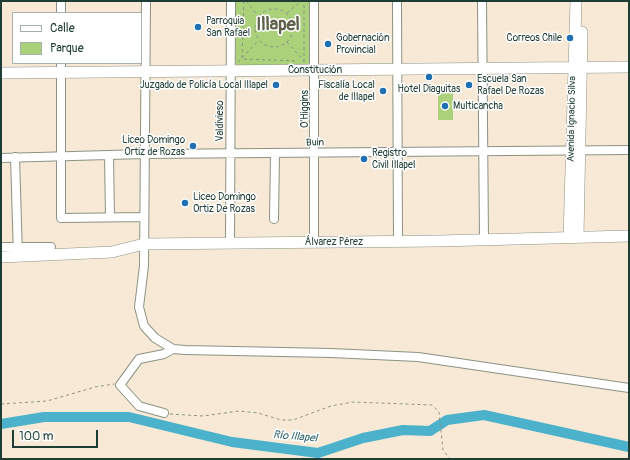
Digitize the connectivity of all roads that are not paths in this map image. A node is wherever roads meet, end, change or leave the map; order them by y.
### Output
1 (61, 1) edge
2 (146, 1) edge
3 (231, 1) edge
4 (314, 1) edge
5 (397, 1) edge
6 (482, 1) edge
7 (576, 1) edge
8 (583, 1) edge
9 (61, 12) edge
10 (577, 67) junction
11 (629, 67) edge
12 (61, 68) edge
13 (482, 68) junction
14 (397, 69) junction
15 (314, 70) junction
16 (230, 71) junction
17 (147, 72) junction
18 (1, 73) edge
19 (629, 150) edge
20 (483, 151) junction
21 (576, 151) junction
22 (398, 152) junction
23 (275, 153) junction
24 (315, 153) junction
25 (145, 154) junction
26 (230, 154) junction
27 (110, 155) junction
28 (60, 156) junction
29 (1, 158) edge
30 (15, 158) junction
31 (144, 216) junction
32 (110, 217) junction
33 (274, 218) dead end
34 (629, 236) edge
35 (574, 237) junction
36 (484, 240) junction
37 (230, 242) junction
38 (314, 242) junction
39 (398, 242) junction
40 (144, 244) junction
41 (1, 247) edge
42 (51, 247) dead end
43 (39, 251) junction
44 (18, 252) junction
45 (1, 256) edge
46 (173, 348) junction
47 (629, 388) edge
48 (164, 413) road end

1 - 9 street
2 - 17 street
3 - 16 street, Valdivieso
4 - 15 street, O'Higgins
5 - 14 street
6 - 13 street
7 - 10 main road, Avenida Ignacio Silva
8 - 10 main road, Avenida Ignacio Silva
10 - 11 main road, Constitución
10 - 13 main road, Constitución
10 - 21 main road, Avenida Ignacio Silva
12 - 17 main road, Constitución
12 - 18 main road, Constitución
12 - 28 street
13 - 14 main road, Constitución
13 - 20 street
14 - 15 main road, Constitución
14 - 22 street
15 - 16 main road, Constitución
15 - 24 street, O'Higgins
16 - 17 main road, Constitución
16 - 26 street, Valdivieso
17 - 25 street
19 - 21 street, Buin
20 - 21 street, Buin
20 - 22 street, Buin
20 - 36 street
21 - 35 main road, Avenida Ignacio Silva
22 - 24 street, Buin
22 - 39 street
23 - 24 street, Buin
23 - 26 street, Buin
23 - 33 street
24 - 38 street, O'Higgins
25 - 26 street, Buin
25 - 27 street, Buin
25 - 31 street
26 - 37 street, Valdivieso
27 - 28 street, Buin
27 - 32 street
28 - 30 street, Buin
28 - 32 street
29 - 30 street, Buin
30 - 44 street
31 - 32 street
31 - 40 street
34 - 35 main road, Álvarez Pérez
35 - 36 main road, Álvarez Pérez
36 - 39 main road, Álvarez Pérez
37 - 38 main road, Álvarez Pérez
37 - 40 main road, Álvarez Pérez
38 - 39 main road, Álvarez Pérez
40 - 43 main road, Álvarez Pérez
40 - 46 street
41 - 44 street, Álvarez Pérez
42 - 43 street, Álvarez Pérez
43 - 44 main road, Álvarez Pérez
44 - 45 main road, Álvarez Pérez
46 - 47 street
46 - 48 street

